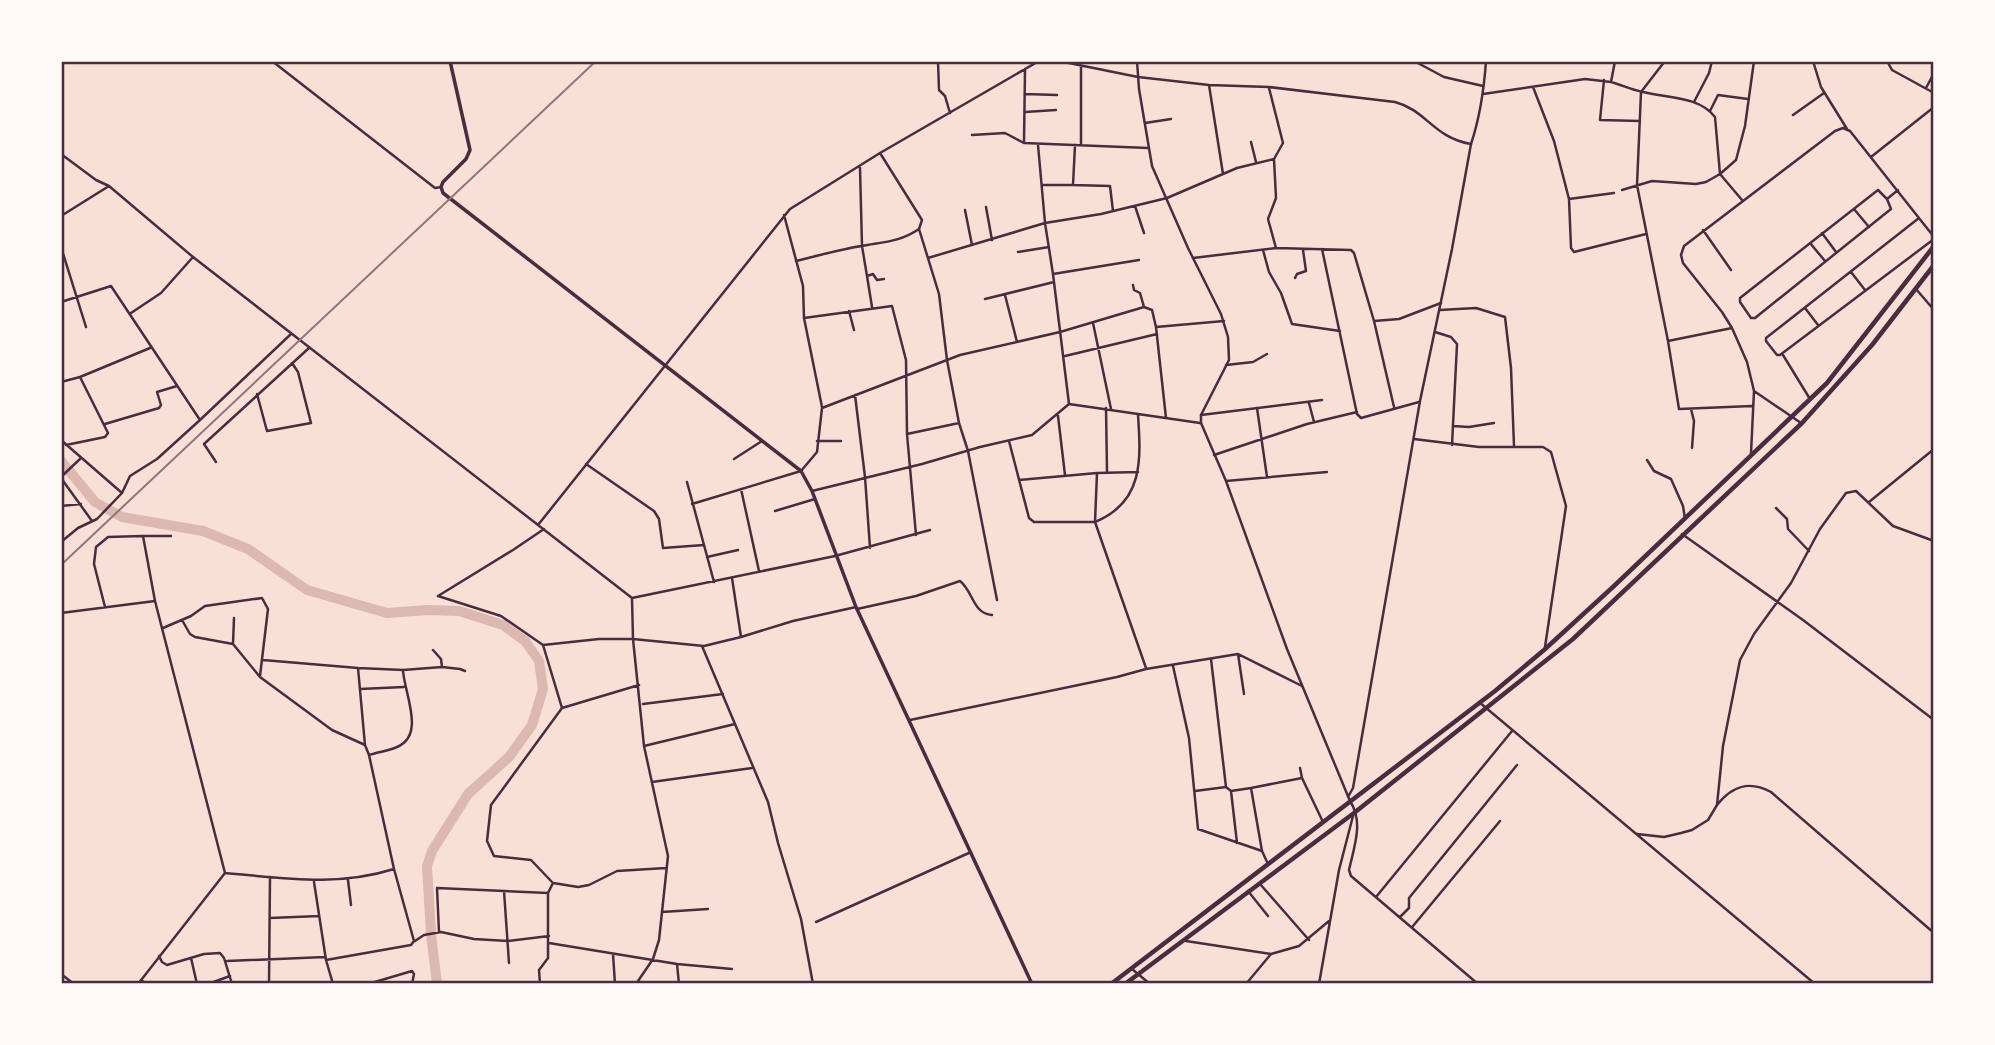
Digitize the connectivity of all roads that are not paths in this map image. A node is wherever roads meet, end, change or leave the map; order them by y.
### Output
1 (272, 61) edge
2 (450, 61) edge
3 (938, 61) edge
4 (1039, 61) edge
5 (1059, 61) edge
6 (1138, 61) edge
7 (1414, 61) edge
8 (1486, 61) edge
9 (1615, 61) edge
10 (1665, 61) edge
11 (1712, 61) edge
12 (1754, 61) edge
13 (1813, 61) edge
14 (1887, 61) edge
15 (1081, 66) junction
16 (1025, 69) junction
17 (1934, 73) edge
18 (1138, 77) junction
19 (1604, 80) junction
20 (1611, 82) junction
21 (1209, 85) junction
22 (1484, 86) junction
23 (1269, 87) junction
24 (1533, 87) junction
25 (1926, 88) junction
26 (1823, 90) junction
27 (1641, 92) junction
28 (1934, 93) edge
29 (1026, 94) junction
30 (1056, 94) dead end
31 (1483, 95) junction
32 (1748, 99) junction
33 (1694, 103) junction
34 (1934, 107) edge
35 (1056, 110) dead end
36 (1710, 111) junction
37 (1025, 112) junction
38 (949, 113) junction
39 (1793, 115) dead end
40 (1171, 119) dead end
41 (1640, 121) junction
42 (1145, 123) junction
43 (1847, 129) junction
44 (972, 135) dead end
45 (1251, 142) dead end
46 (1024, 143) junction
47 (1471, 144) junction
48 (1038, 145) junction
49 (1075, 145) junction
50 (1081, 145) junction
51 (1148, 148) junction
52 (880, 153) junction
53 (61, 154) edge
54 (1871, 157) junction
55 (1274, 159) junction
56 (1256, 162) junction
57 (860, 166) junction
58 (1223, 174) junction
59 (1720, 174) junction
60 (1042, 185) junction
61 (1073, 185) junction
62 (1637, 185) junction
63 (109, 186) junction
64 (441, 187) junction
65 (1622, 190) dead end
66 (1898, 190) junction
67 (1614, 193) dead end
68 (1167, 198) junction
69 (1569, 198) junction
70 (1888, 199) junction
71 (1743, 201) junction
72 (1135, 206) junction
73 (986, 207) dead end
74 (1854, 209) junction
75 (965, 210) dead end
76 (1113, 211) junction
77 (784, 215) junction
78 (61, 216) edge
79 (1919, 218) junction
80 (1045, 223) junction
81 (1869, 227) junction
82 (919, 229) junction
83 (1703, 230) junction
84 (1144, 233) dead end
85 (1822, 233) junction
86 (1646, 234) junction
87 (1934, 238) edge
88 (992, 240) junction
89 (1810, 243) junction
90 (972, 245) junction
91 (862, 246) junction
92 (1934, 246) edge
93 (1050, 247) junction
94 (1276, 248) junction
95 (62, 249) edge
96 (1322, 249) junction
97 (1263, 250) junction
98 (1303, 250) junction
99 (1018, 252) dead end
100 (1836, 252) junction
101 (193, 257) junction
102 (927, 258) junction
103 (1193, 258) junction
104 (1139, 260) dead end
105 (796, 261) junction
106 (1825, 261) junction
107 (1934, 265) edge
108 (1731, 270) dead end
109 (1851, 272) junction
110 (1053, 274) junction
111 (867, 276) junction
112 (1295, 278) dead end
113 (884, 279) dead end
114 (1054, 282) junction
115 (1133, 285) dead end
116 (1916, 289) junction
117 (1865, 290) junction
118 (1005, 295) junction
119 (78, 297) junction
120 (985, 299) dead end
121 (61, 302) edge
122 (1441, 303) junction
123 (872, 307) junction
124 (1144, 307) junction
125 (1805, 308) junction
126 (1440, 310) junction
127 (1934, 310) edge
128 (849, 311) junction
129 (130, 314) junction
130 (804, 318) junction
131 (1224, 321) junction
132 (1374, 321) junction
133 (1093, 322) junction
134 (1818, 325) junction
135 (86, 327) dead end
136 (1156, 327) junction
137 (1732, 328) junction
138 (855, 330) dead end
139 (1340, 331) junction
140 (1060, 332) junction
141 (1435, 332) junction
142 (292, 333) junction
143 (1157, 334) junction
144 (1668, 341) junction
145 (1017, 342) junction
146 (150, 348) junction
147 (310, 348) junction
148 (1098, 348) junction
149 (1782, 353) junction
150 (1267, 354) dead end
151 (1063, 356) junction
152 (947, 360) junction
153 (292, 363) junction
154 (1226, 365) junction
155 (665, 366) junction
156 (907, 374) junction
157 (80, 377) junction
158 (61, 382) edge
159 (177, 386) junction
160 (1754, 391) junction
161 (257, 394) junction
162 (855, 395) junction
163 (1810, 399) junction
164 (1322, 400) dead end
165 (1420, 401) junction
166 (1309, 403) junction
167 (1069, 404) junction
168 (1752, 406) junction
169 (1394, 407) junction
170 (822, 408) junction
171 (1256, 408) junction
172 (1108, 409) junction
173 (1691, 409) junction
174 (1357, 412) junction
175 (1058, 415) junction
176 (1138, 415) junction
177 (1201, 415) junction
178 (1792, 417) junction
179 (1166, 419) junction
180 (200, 420) junction
181 (1314, 422) junction
182 (959, 423) junction
183 (1201, 423) junction
184 (1494, 423) dead end
185 (1802, 423) junction
186 (105, 424) junction
187 (1453, 426) junction
188 (907, 433) junction
189 (1261, 439) junction
190 (1414, 439) junction
191 (61, 440) edge
192 (817, 440) junction
193 (762, 441) junction
194 (841, 441) dead end
195 (1009, 441) junction
196 (65, 445) junction
197 (1452, 445) junction
198 (1514, 446) junction
199 (1692, 448) dead end
200 (1934, 449) edge
201 (968, 451) junction
202 (1214, 455) junction
203 (1751, 457) junction
204 (80, 459) junction
205 (734, 459) dead end
206 (1647, 460) dead end
207 (216, 462) dead end
208 (586, 464) junction
209 (911, 467) junction
210 (801, 471) junction
211 (1107, 472) junction
212 (1138, 472) junction
213 (1327, 472) dead end
214 (1097, 473) junction
215 (1065, 475) junction
216 (61, 477) edge
217 (865, 477) junction
218 (1267, 477) junction
219 (1019, 480) junction
220 (1226, 481) junction
221 (687, 482) dead end
222 (741, 489) junction
223 (812, 491) junction
224 (122, 494) junction
225 (815, 499) junction
226 (1868, 502) junction
227 (81, 504) junction
228 (692, 504) junction
229 (61, 506) edge
230 (1776, 508) dead end
231 (775, 511) dead end
232 (1687, 517) junction
233 (92, 521) junction
234 (1096, 522) junction
235 (538, 525) junction
236 (544, 529) junction
237 (930, 530) dead end
238 (1682, 534) junction
239 (916, 535) junction
240 (143, 536) junction
241 (171, 537) dead end
242 (1934, 541) edge
243 (61, 542) edge
244 (704, 545) junction
245 (870, 548) junction
246 (738, 550) dead end
247 (1809, 551) junction
248 (835, 556) junction
249 (706, 557) junction
250 (759, 572) junction
251 (732, 578) junction
252 (714, 582) junction
253 (632, 598) junction
254 (998, 600) dead end
255 (155, 601) junction
256 (1778, 603) junction
257 (104, 607) junction
258 (856, 608) junction
259 (61, 613) edge
260 (992, 615) dead end
261 (234, 618) dead end
262 (182, 620) junction
263 (163, 628) junction
264 (741, 637) junction
265 (633, 639) junction
266 (233, 644) junction
267 (543, 645) junction
268 (705, 645) junction
269 (433, 650) dead end
270 (1544, 650) junction
271 (1238, 654) junction
272 (1211, 659) junction
273 (263, 660) junction
274 (1173, 666) junction
275 (442, 667) junction
276 (358, 668) junction
277 (1146, 669) junction
278 (403, 670) junction
279 (465, 671) dead end
280 (260, 677) junction
281 (639, 685) junction
282 (1302, 685) junction
283 (404, 687) junction
284 (360, 689) junction
285 (723, 694) junction
286 (1244, 694) dead end
287 (1479, 702) junction
288 (641, 704) junction
289 (562, 708) junction
290 (1487, 710) junction
291 (909, 720) junction
292 (1934, 720) edge
293 (735, 724) junction
294 (1512, 731) junction
295 (365, 746) junction
296 (644, 746) junction
297 (369, 755) junction
298 (1517, 765) dead end
299 (754, 768) junction
300 (1300, 768) dead end
301 (1302, 778) junction
302 (652, 782) junction
303 (1226, 787) junction
304 (1251, 788) junction
305 (1231, 790) junction
306 (1193, 791) junction
307 (1349, 799) junction
308 (1717, 805) junction
309 (1355, 812) junction
310 (1500, 821) dead end
311 (1323, 822) junction
312 (1637, 834) junction
313 (1237, 843) junction
314 (1262, 851) junction
315 (971, 852) junction
316 (1268, 864) junction
317 (666, 868) junction
318 (394, 869) junction
319 (1339, 870) junction
320 (225, 873) junction
321 (1349, 873) junction
322 (270, 877) junction
323 (348, 879) junction
324 (314, 881) junction
325 (553, 883) junction
326 (1259, 883) junction
327 (504, 891) junction
328 (1248, 891) junction
329 (548, 893) junction
330 (1376, 897) junction
331 (351, 905) dead end
332 (708, 909) dead end
333 (662, 912) junction
334 (319, 916) junction
335 (1268, 916) dead end
336 (1401, 917) junction
337 (269, 918) junction
338 (1331, 919) junction
339 (816, 922) dead end
340 (1412, 927) junction
341 (437, 933) junction
342 (1934, 933) edge
343 (549, 936) junction
344 (508, 940) junction
345 (1183, 940) junction
346 (1308, 940) junction
347 (414, 941) junction
348 (549, 943) junction
349 (613, 954) junction
350 (1271, 954) junction
351 (159, 955) junction
352 (191, 958) junction
353 (326, 959) junction
354 (653, 959) junction
355 (269, 960) junction
356 (226, 961) junction
357 (509, 963) dead end
358 (677, 964) junction
359 (732, 969) dead end
360 (1132, 969) junction
361 (61, 974) edge
362 (1138, 974) junction
363 (230, 976) junction
364 (141, 980) junction
365 (74, 984) edge
366 (138, 984) edge
367 (147, 984) edge
368 (197, 984) edge
369 (208, 984) edge
370 (232, 984) edge
371 (269, 984) edge
372 (333, 984) edge
373 (368, 984) edge
374 (412, 984) edge
375 (540, 984) edge
376 (615, 984) edge
377 (636, 984) edge
378 (679, 984) edge
379 (813, 984) edge
380 (1032, 984) edge
381 (1111, 984) edge
382 (1125, 984) edge
383 (1150, 984) edge
384 (1245, 984) edge
385 (1320, 984) edge
386 (1478, 984) edge
387 (1815, 984) edge

1 - 64 street
2 - 64 main road
3 - 38 street
4 - 16 street
5 - 15 street
6 - 18 street
7 - 22 street
8 - 22 street
9 - 20 street
10 - 27 street
11 - 33 street
12 - 32 street
13 - 26 street
14 - 25 street
15 - 18 street
15 - 50 street
16 - 29 street
16 - 38 street
17 - 25 street
18 - 21 street
18 - 42 street
19 - 20 street
19 - 24 street
19 - 41 street
20 - 27 street
21 - 23 street
21 - 58 street
22 - 31 street
23 - 47 street
23 - 55 street
24 - 31 street
24 - 69 street
25 - 28 street
26 - 39 street
26 - 43 street
27 - 33 street
27 - 41 street
29 - 30 street
29 - 37 street
31 - 47 street
32 - 36 street
32 - 59 street
33 - 36 street
34 - 54 street
35 - 37 street
36 - 59 street
37 - 46 street
38 - 52 street
40 - 42 street
41 - 62 street
42 - 51 street
43 - 54 street
43 - 71 street
44 - 46 street
45 - 56 street
46 - 48 street
47 - 122 street
48 - 49 street
48 - 60 street
49 - 50 street
49 - 61 street
50 - 51 street
51 - 68 street
52 - 57 street
52 - 82 street
53 - 63 street
54 - 66 street
55 - 56 street
55 - 94 street
56 - 58 street
57 - 77 street
57 - 91 street
58 - 68 street
59 - 62 street
59 - 71 street
60 - 61 street
60 - 80 street
61 - 76 street
62 - 65 street
62 - 86 street
63 - 78 street
63 - 101 street
64 - 155 main road
66 - 70 street
66 - 79 street
67 - 69 street
68 - 72 street
68 - 103 street
69 - 86 street
70 - 74 street
70 - 81 street
71 - 83 street
72 - 76 street
72 - 84 street
73 - 88 street
74 - 81 street
74 - 85 street
75 - 90 street
76 - 80 street
77 - 105 street
77 - 155 street
79 - 87 street
79 - 109 street
80 - 88 street
80 - 93 street
81 - 100 street
82 - 91 street
82 - 102 street
83 - 108 street
83 - 137 street
85 - 89 street
85 - 100 street
86 - 144 street
87 - 117 street
88 - 90 street
89 - 106 street
89 - 106 street
90 - 102 street
91 - 105 street
91 - 111 street
92 - 163 highway
93 - 99 street
93 - 110 street
94 - 97 street
94 - 98 street
95 - 119 street
96 - 98 street
96 - 132 street
96 - 139 street
97 - 103 street
97 - 139 street
98 - 112 street
100 - 106 street
101 - 129 street
101 - 142 street
102 - 152 street
103 - 131 street
104 - 110 street
105 - 130 street
107 - 116 highway
109 - 117 street
109 - 125 street
110 - 114 street
111 - 113 street
111 - 123 street
114 - 118 street
114 - 140 street
115 - 124 street
116 - 127 street
116 - 185 highway
117 - 134 street
118 - 120 street
118 - 145 street
119 - 121 street
119 - 129 street
119 - 135 street
122 - 126 street
122 - 132 street
123 - 128 street
123 - 156 street
124 - 133 street
124 - 136 street
125 - 134 street
125 - 149 street
126 - 141 street
126 - 198 street
128 - 130 street
128 - 138 street
129 - 146 street
130 - 170 street
131 - 136 street
131 - 154 street
132 - 169 street
133 - 140 street
133 - 148 street
134 - 149 street
136 - 143 street
137 - 144 street
137 - 160 street
139 - 174 street
140 - 145 street
140 - 151 street
141 - 165 street
141 - 187 street
142 - 147 street
142 - 180 street
143 - 148 street
143 - 179 street
144 - 173 street
145 - 152 street
146 - 157 street
146 - 159 street
147 - 153 street
147 - 235 street
148 - 151 street
148 - 172 street
149 - 163 street
150 - 154 street
151 - 167 street
152 - 156 street
152 - 182 street
153 - 161 street
153 - 161 street
154 - 177 street
155 - 193 main road
155 - 208 street
156 - 162 street
156 - 188 street
157 - 158 street
157 - 186 street
159 - 180 street
159 - 186 street
160 - 168 street
160 - 178 street
161 - 207 street
162 - 170 street
162 - 217 street
163 - 178 highway
164 - 166 street
165 - 169 street
165 - 190 street
166 - 171 street
166 - 181 street
167 - 172 street
167 - 175 street
168 - 173 street
168 - 203 street
169 - 174 street
170 - 192 street
171 - 177 street
171 - 189 street
172 - 176 street
172 - 211 street
173 - 199 street
174 - 181 street
175 - 195 street
175 - 215 street
176 - 179 street
176 - 212 street
177 - 183 street
178 - 185 street
178 - 203 highway
179 - 183 street
180 - 224 street
181 - 189 street
182 - 188 street
182 - 201 street
183 - 202 street
184 - 187 street
185 - 238 highway
186 - 196 street
187 - 197 street
188 - 209 street
189 - 202 street
189 - 218 street
190 - 197 street
190 - 307 street
191 - 196 street
192 - 194 street
192 - 210 street
193 - 205 street
193 - 210 main road
195 - 201 street
195 - 219 street
196 - 204 street
197 - 198 street
198 - 270 street
200 - 226 street
201 - 209 street
201 - 254 street
202 - 220 street
203 - 232 highway
204 - 216 street
204 - 224 street
206 - 232 street
208 - 235 street
208 - 244 street
209 - 217 street
209 - 239 street
210 - 222 street
210 - 223 main road
211 - 212 street
211 - 214 street
212 - 234 street
213 - 218 street
214 - 215 street
214 - 234 street
215 - 219 street
216 - 227 street
217 - 223 street
217 - 245 street
218 - 220 street
219 - 234 street
220 - 282 street
221 - 228 street
222 - 228 street
222 - 250 street
223 - 225 main road
224 - 233 street
225 - 231 street
225 - 248 main road
226 - 242 street
226 - 247 street
227 - 229 street
227 - 233 street
228 - 244 street
230 - 247 street
232 - 270 highway
233 - 243 street
234 - 277 street
235 - 236 street
236 - 253 street
236 - 267 street
237 - 239 street
238 - 256 street
238 - 290 highway
239 - 245 street
240 - 241 street
240 - 255 street
240 - 257 street
244 - 249 street
245 - 248 street
246 - 249 street
247 - 256 street
248 - 250 street
248 - 258 main road
249 - 252 street
250 - 251 street
251 - 252 street
251 - 264 street
252 - 253 street
253 - 265 street
255 - 257 street
255 - 263 street
256 - 292 street
256 - 308 street
257 - 259 street
258 - 260 street
258 - 264 street
258 - 291 main road
261 - 266 street
262 - 263 street
262 - 266 street
262 - 273 street
263 - 320 street
264 - 268 street
265 - 267 street
265 - 268 street
265 - 281 street
266 - 280 street
267 - 289 street
268 - 285 street
269 - 275 street
270 - 287 highway
271 - 272 street
271 - 282 street
271 - 286 street
272 - 274 street
272 - 303 street
273 - 276 street
273 - 280 street
274 - 277 street
274 - 306 street
275 - 278 street
275 - 279 street
276 - 278 street
276 - 284 street
277 - 291 street
278 - 283 street
280 - 295 street
281 - 288 street
281 - 289 street
282 - 307 street
283 - 284 street
283 - 297 street
284 - 295 street
285 - 288 street
285 - 293 street
287 - 290 street
287 - 307 highway
288 - 296 street
289 - 325 street
290 - 294 street
290 - 309 highway
291 - 315 main road
293 - 296 street
293 - 299 street
294 - 312 street
294 - 330 street
295 - 297 street
296 - 302 street
297 - 318 street
298 - 336 street
299 - 302 street
299 - 379 street
300 - 301 street
301 - 304 street
301 - 311 street
302 - 317 street
303 - 305 street
303 - 306 street
304 - 305 street
304 - 314 street
305 - 313 street
306 - 313 street
307 - 309 street
307 - 311 highway
308 - 312 street
308 - 342 street
309 - 319 street
309 - 321 street
309 - 326 highway
310 - 340 street
311 - 316 highway
312 - 387 street
313 - 314 street
314 - 316 street
315 - 339 street
315 - 380 main road
316 - 360 highway
317 - 325 street
317 - 333 street
318 - 323 street
318 - 347 street
319 - 321 street
319 - 338 street
320 - 322 street
320 - 351 street
321 - 330 street
322 - 324 street
322 - 337 street
323 - 324 street
323 - 331 street
324 - 334 street
325 - 329 street
326 - 328 highway
326 - 346 street
327 - 329 street
327 - 341 street
327 - 344 street
328 - 335 street
328 - 345 highway
329 - 343 street
330 - 336 street
332 - 333 street
333 - 354 street
334 - 337 street
334 - 353 street
336 - 340 street
337 - 355 street
338 - 346 street
338 - 385 street
340 - 386 street
341 - 344 street
341 - 347 street
343 - 344 street
343 - 348 street
344 - 357 street
345 - 350 street
345 - 362 highway
346 - 350 street
347 - 353 street
348 - 349 street
348 - 375 street
349 - 354 street
349 - 376 street
350 - 384 street
351 - 352 street
351 - 364 street
352 - 356 street
352 - 368 street
353 - 355 street
353 - 372 street
354 - 358 street
354 - 377 street
355 - 356 street
355 - 371 street
356 - 363 street
358 - 359 street
358 - 378 street
360 - 362 street
360 - 381 highway
361 - 365 street
362 - 382 highway
362 - 383 street
363 - 369 street
363 - 370 street
364 - 366 street
364 - 367 street
373 - 374 street

